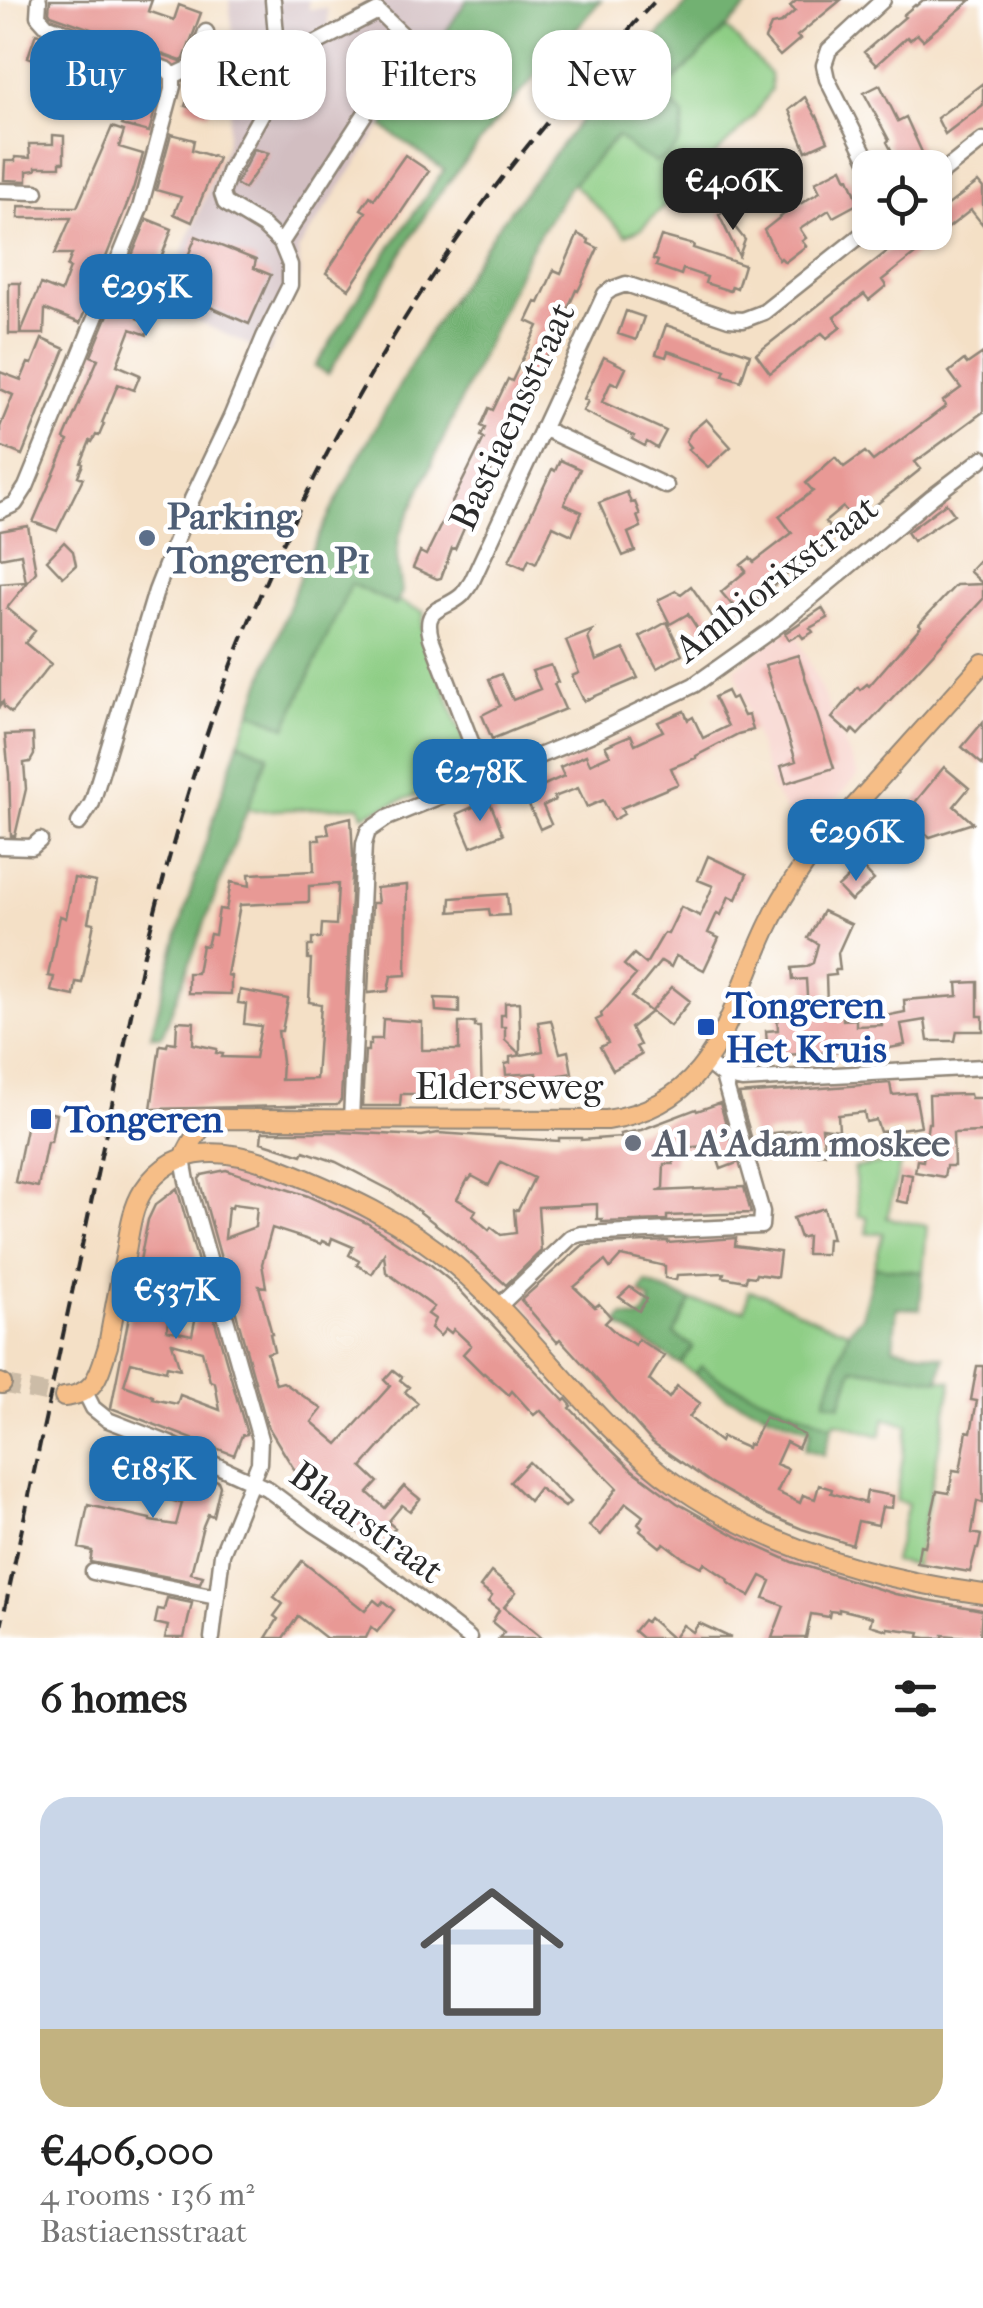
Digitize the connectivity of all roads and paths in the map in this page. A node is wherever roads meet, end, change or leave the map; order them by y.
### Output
1 (39, 0) edge
2 (273, 0) edge
3 (883, 0) edge
4 (276, 30) edge
5 (326, 38) edge
6 (181, 72) edge
7 (173, 76) junction
8 (258, 120) edge
9 (983, 140) edge
10 (863, 150) edge
11 (952, 165) edge
12 (0, 191) edge
13 (36, 192) dead end
14 (852, 242) edge
15 (281, 243) junction
16 (542, 428) junction
17 (983, 458) edge
18 (666, 486) dead end
19 (0, 510) edge
20 (983, 663) edge
21 (485, 778) junction
22 (79, 823) dead end
23 (40, 840) dead end
24 (0, 846) edge
25 (707, 1063) junction
26 (983, 1067) edge
27 (722, 1076) junction
28 (351, 1119) junction
29 (183, 1159) junction
30 (498, 1307) junction
31 (85, 1392) junction
32 (64, 1398) tunnel mouth
33 (252, 1482) junction
34 (93, 1572) dead end
35 (983, 1592) edge
36 (216, 1598) junction
37 (212, 1638) edge
38 (470, 1638) edge

1 - 7 street
2 - 4 street
3 - 10 street
5 - 15 street
6 - 7 street
7 - 19 street
8 - 15 street
9 - 11 street
12 - 13 street
14 - 16 street, Bastiaensstraat
15 - 22 street
16 - 18 street
16 - 21 street, Bastiaensstraat
17 - 21 street, Ambiorixstraat
20 - 25 main road, Elderseweg
21 - 28 street, Ambiorixstraat
23 - 24 street
25 - 27 street
25 - 28 main road, Elderseweg
26 - 27 street
27 - 30 street
28 - 29 main road, Elderseweg
29 - 30 main road
29 - 31 main road
29 - 33 street, Blaarstraat
30 - 35 main road
31 - 32 main road
31 - 33 street
33 - 36 street
33 - 38 street, Blaarstraat
34 - 36 street
36 - 37 street

